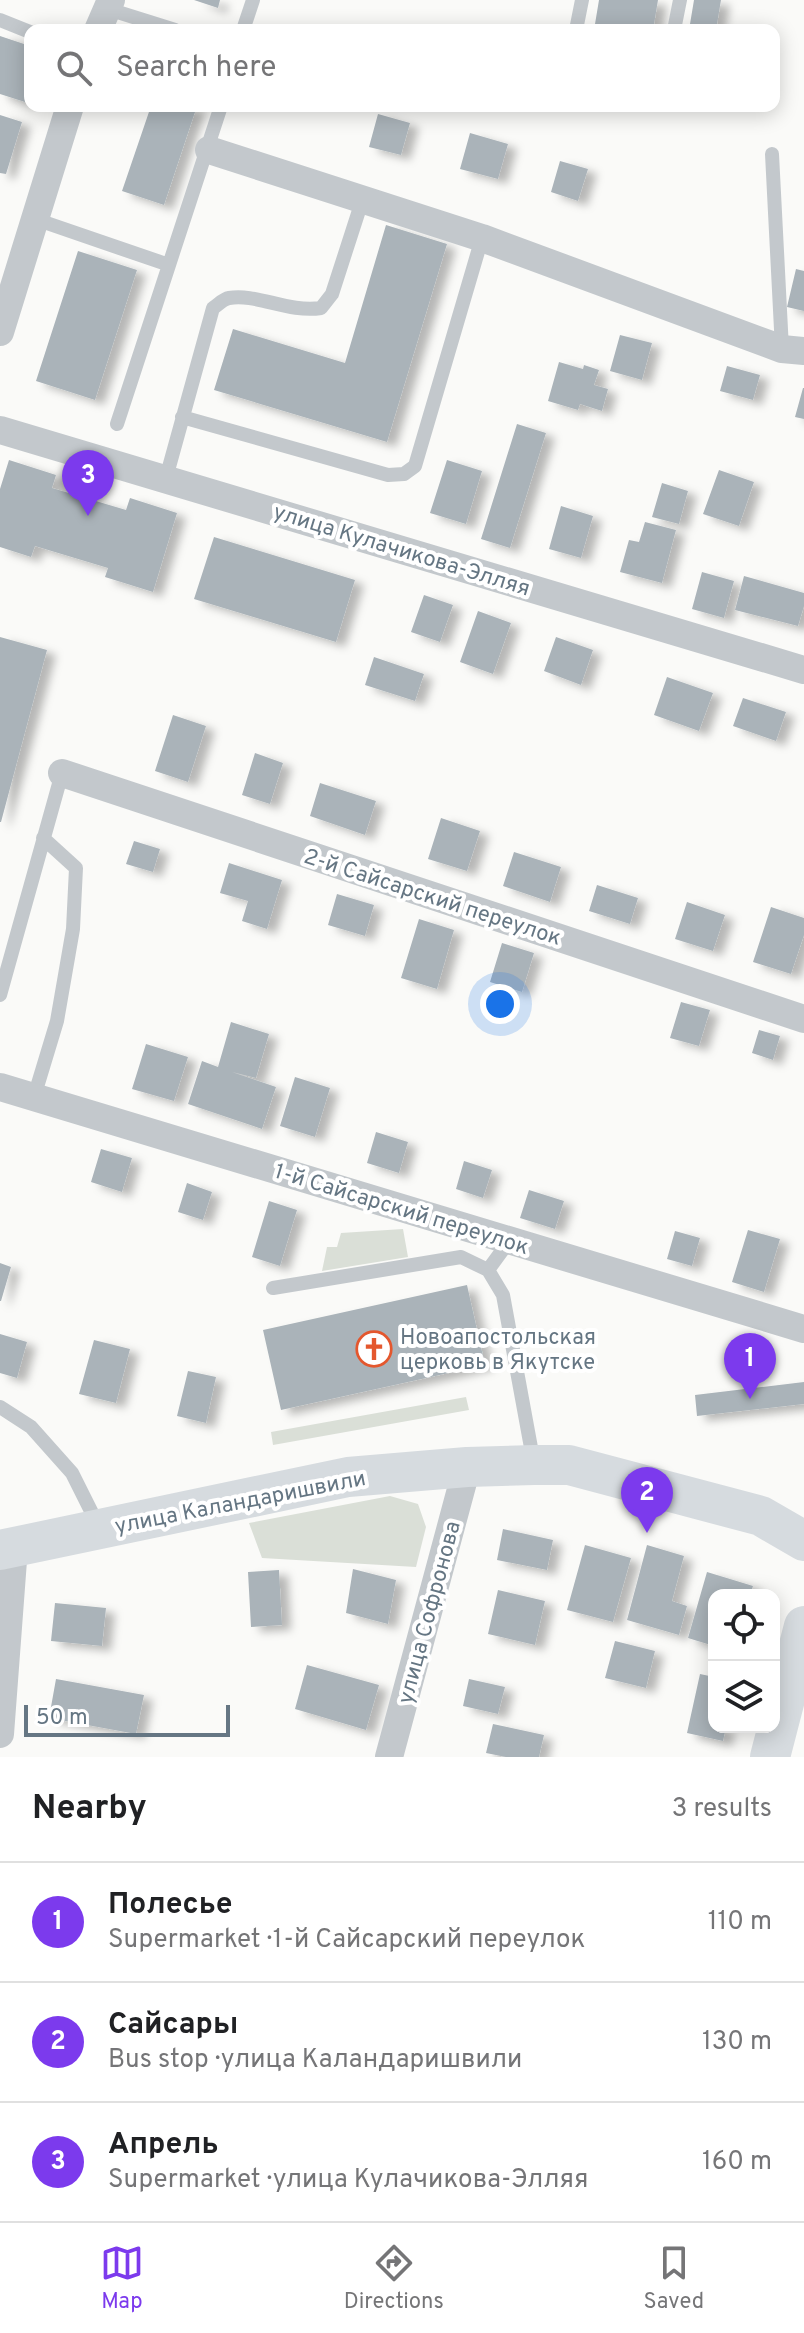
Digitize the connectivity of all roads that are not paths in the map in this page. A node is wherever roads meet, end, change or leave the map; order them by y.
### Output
1 (253, 0) edge
2 (582, 0) edge
3 (680, 0) edge
4 (106, 13) edge
5 (0, 20) edge
6 (151, 24) edge
7 (245, 24) edge
8 (577, 24) edge
9 (675, 24) edge
10 (24, 30) edge
11 (68, 112) edge
12 (219, 112) edge
13 (209, 150) junction
14 (772, 154) dead end
15 (363, 198) junction
16 (35, 219) junction
17 (482, 238) junction
18 (169, 265) junction
19 (0, 332) edge
20 (793, 350) edge
21 (182, 417) junction
22 (117, 424) dead end
23 (0, 430) edge
24 (166, 478) junction
25 (804, 670) edge
26 (62, 773) joint
27 (43, 838) junction
28 (0, 994) edge
29 (804, 1019) edge
30 (0, 1087) edge
31 (34, 1097) junction
32 (510, 1240) junction
33 (488, 1270) junction
34 (273, 1288) dead end
35 (804, 1329) edge
36 (0, 1407) edge
37 (534, 1465) junction
38 (467, 1467) junction
39 (100, 1528) junction
40 (804, 1541) edge
41 (7, 1548) edge
42 (804, 1626) edge
43 (3, 1652) edge
44 (0, 1734) edge
45 (389, 1757) edge
46 (770, 1757) edge

1 - 7 lane
2 - 8 lane
3 - 9 lane
4 - 6 lane
5 - 10 lane
11 - 16 street
12 - 13 lane
13 - 15 street
13 - 18 lane
14 - 20 lane
15 - 17 street
15 - 21 lane
16 - 18 lane
16 - 19 street
17 - 20 street
17 - 21 lane
18 - 22 lane
21 - 24 lane
23 - 24 street, улица Кулачикова-Элляя
24 - 25 street, улица Кулачикова-Элляя
26 - 27 lane
26 - 29 street, 2-й Сайсарский переулок
27 - 28 lane
27 - 31 lane
30 - 31 street, 1-й Сайсарский переулок
31 - 32 street, 1-й Сайсарский переулок
32 - 33 lane
32 - 35 street, 1-й Сайсарский переулок
33 - 34 lane
33 - 37 lane
36 - 39 lane
37 - 38 street, улица Каландаришвили
37 - 40 street, улица Каландаришвили
38 - 39 street, улица Каландаришвили
38 - 45 street, улица Софронова
39 - 41 street, улица Каландаришвили
41 - 43 street
42 - 46 street
43 - 44 street

